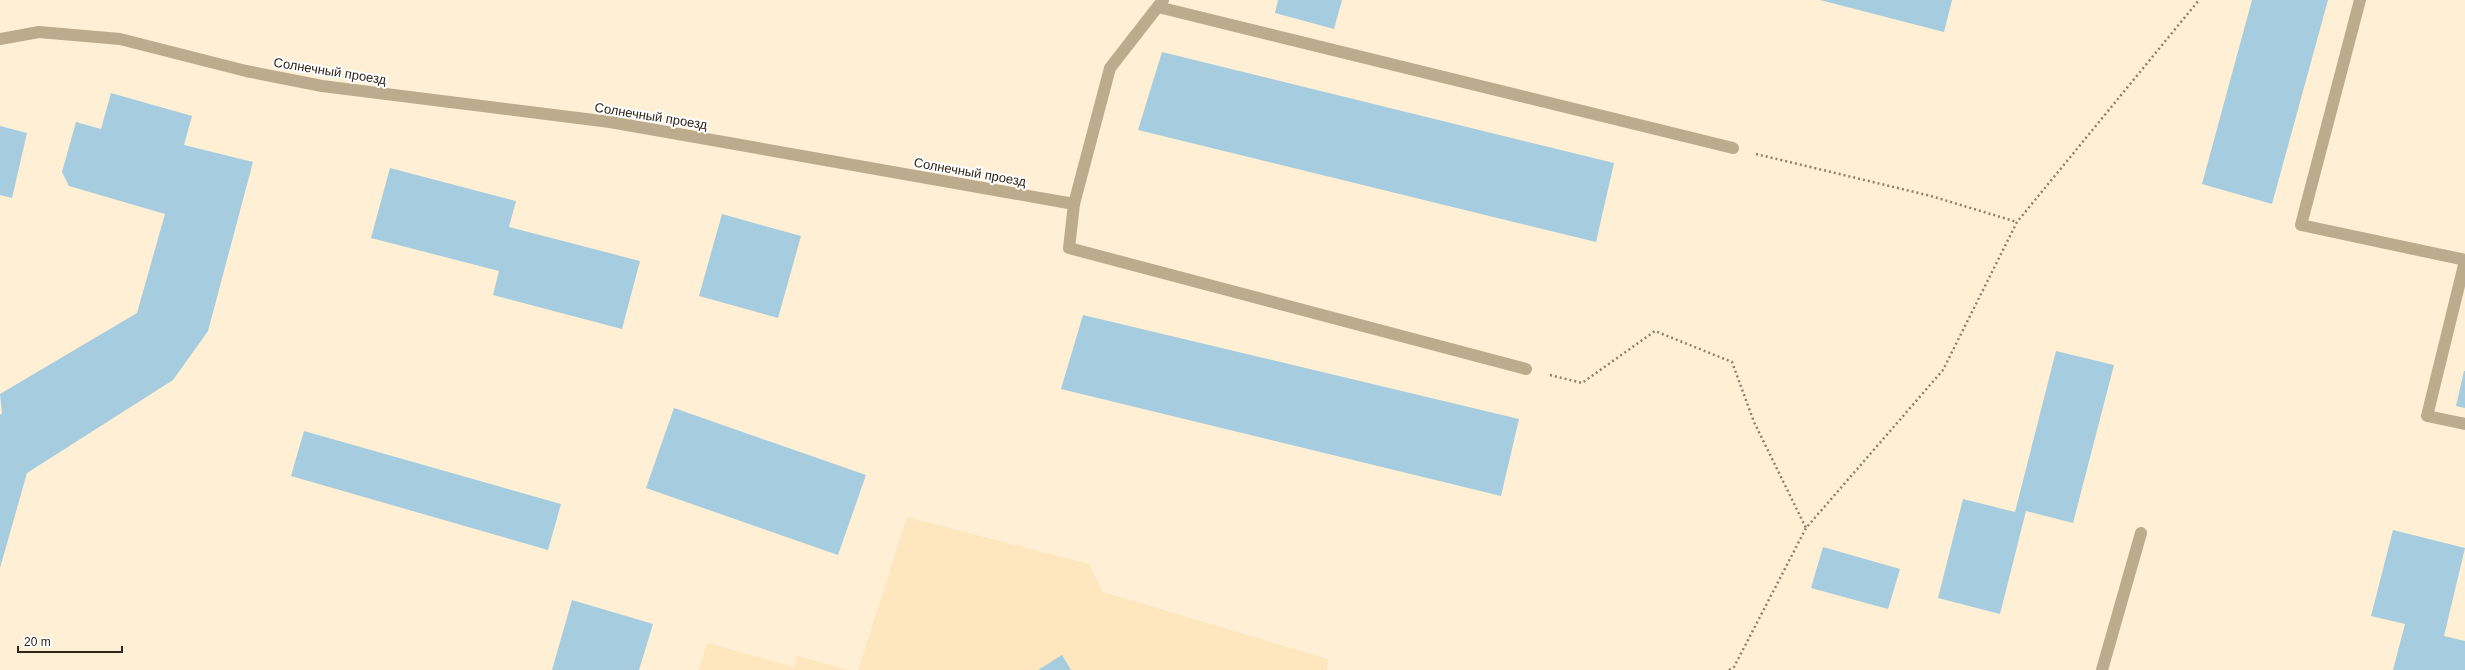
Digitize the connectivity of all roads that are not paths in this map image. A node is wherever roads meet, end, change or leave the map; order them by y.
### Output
1 (2360, 0) edge
2 (1160, 3) edge
3 (0, 38) edge
4 (1733, 148) road end
5 (1074, 204) junction
6 (2465, 261) edge
7 (1526, 369) road end
8 (2465, 424) edge
9 (2141, 533) dead end
10 (2102, 670) edge

1 - 6 street
2 - 4 street
2 - 5 street
3 - 5 street, Солнечный проезд
5 - 7 street
6 - 8 street
9 - 10 street

